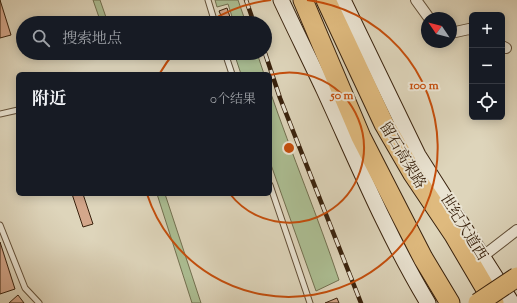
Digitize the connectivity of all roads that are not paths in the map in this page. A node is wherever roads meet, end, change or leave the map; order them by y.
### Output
1 (208, 0) edge
2 (281, 0) edge
3 (303, 0) edge
4 (326, 0) edge
5 (343, 0) edge
6 (416, 0) edge
7 (424, 12) edge
8 (213, 16) edge
9 (469, 29) edge
10 (457, 32) edge
11 (227, 60) edge
12 (231, 72) edge
13 (16, 110) edge
14 (0, 114) edge
15 (272, 192) edge
16 (0, 225) edge
17 (517, 230) edge
18 (482, 257) junction
19 (517, 277) edge
20 (39, 303) edge
21 (310, 303) edge
22 (428, 303) edge
23 (450, 303) edge
24 (478, 303) edge
25 (494, 303) edge
26 (512, 303) edge

1 - 8 lane
2 - 22 main road
3 - 23 highway, 留石高架路
4 - 25 highway, 留石高架路
5 - 18 main road, 世纪大道西
6 - 7 street
9 - 10 street
11 - 12 lane
13 - 14 lane
15 - 21 lane
16 - 20 lane
17 - 18 street
18 - 26 main road, 世纪大道西
19 - 24 highway, bridge

